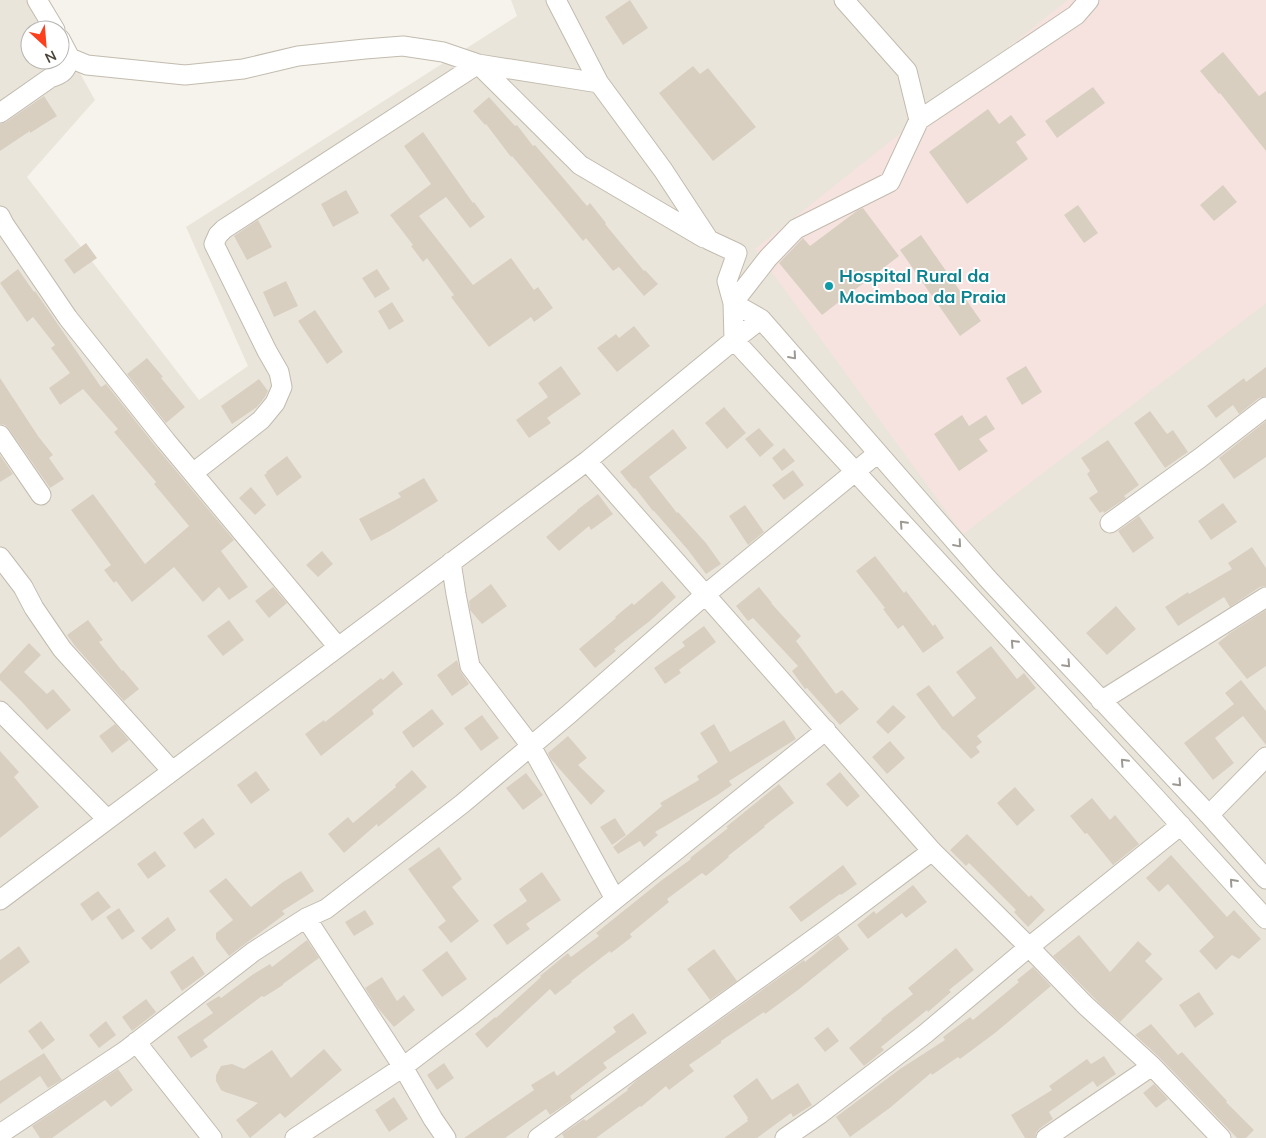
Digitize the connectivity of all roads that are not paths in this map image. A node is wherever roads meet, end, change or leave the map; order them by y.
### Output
1 (37, 0) edge
2 (556, 0) edge
3 (844, 0) edge
4 (1089, 0) edge
5 (49, 20) edge
6 (70, 58) edge
7 (478, 64) junction
8 (66, 70) edge
9 (599, 83) junction
10 (0, 113) edge
11 (919, 120) junction
12 (0, 216) edge
13 (709, 240) junction
14 (733, 303) junction
15 (761, 319) junction
16 (734, 340) junction
17 (1266, 408) edge
18 (0, 435) edge
19 (878, 453) junction
20 (587, 461) junction
21 (856, 472) junction
22 (193, 473) junction
23 (41, 495) dead end
24 (1110, 523) dead end
25 (0, 557) edge
26 (451, 562) junction
27 (706, 594) junction
28 (1266, 597) edge
29 (338, 647) junction
30 (1101, 701) junction
31 (0, 711) edge
32 (826, 730) junction
33 (531, 746) junction
34 (1266, 757) edge
35 (172, 770) junction
36 (1209, 815) junction
37 (107, 819) junction
38 (1181, 826) junction
39 (932, 851) junction
40 (1266, 879) edge
41 (615, 899) junction
42 (0, 900) edge
43 (306, 918) junction
44 (1266, 919) edge
45 (1029, 947) junction
46 (136, 1042) junction
47 (1152, 1066) junction
48 (402, 1067) junction
49 (0, 1134) edge
50 (212, 1138) edge
51 (295, 1138) edge
52 (446, 1138) edge
53 (538, 1138) edge
54 (785, 1138) edge
55 (1046, 1138) edge
56 (1221, 1138) edge

1 - 5 street
2 - 9 street
3 - 11 street
4 - 11 street
6 - 7 street
7 - 9 street
7 - 13 street
7 - 22 street
8 - 10 street
9 - 13 street
11 - 14 street
12 - 22 street
13 - 14 street
14 - 15 street
14 - 16 street
15 - 16 street
15 -> 19 street
16 - 20 street
16 - 21 street
17 - 24 street
18 - 23 street
19 - 21 street
19 -> 30 street
20 - 26 street
20 - 27 street
21 - 27 street
38 -> 21 street
22 - 29 street
25 - 35 street
26 - 29 street
26 - 33 street
27 - 32 street
27 - 33 street
28 - 30 street
29 - 35 street
30 -> 36 street
31 - 37 street
32 - 39 street
32 - 41 street
33 - 41 street
33 - 43 street
34 - 36 street
35 - 37 street
36 - 40 street
37 - 42 street
44 -> 38 street
38 - 45 street
39 - 45 street
39 - 53 street
41 - 48 street
43 - 46 street
43 - 48 street
45 - 47 street
45 - 54 street
46 - 49 street
46 - 50 street
47 - 55 street
47 - 56 street
48 - 51 street
48 - 52 street

